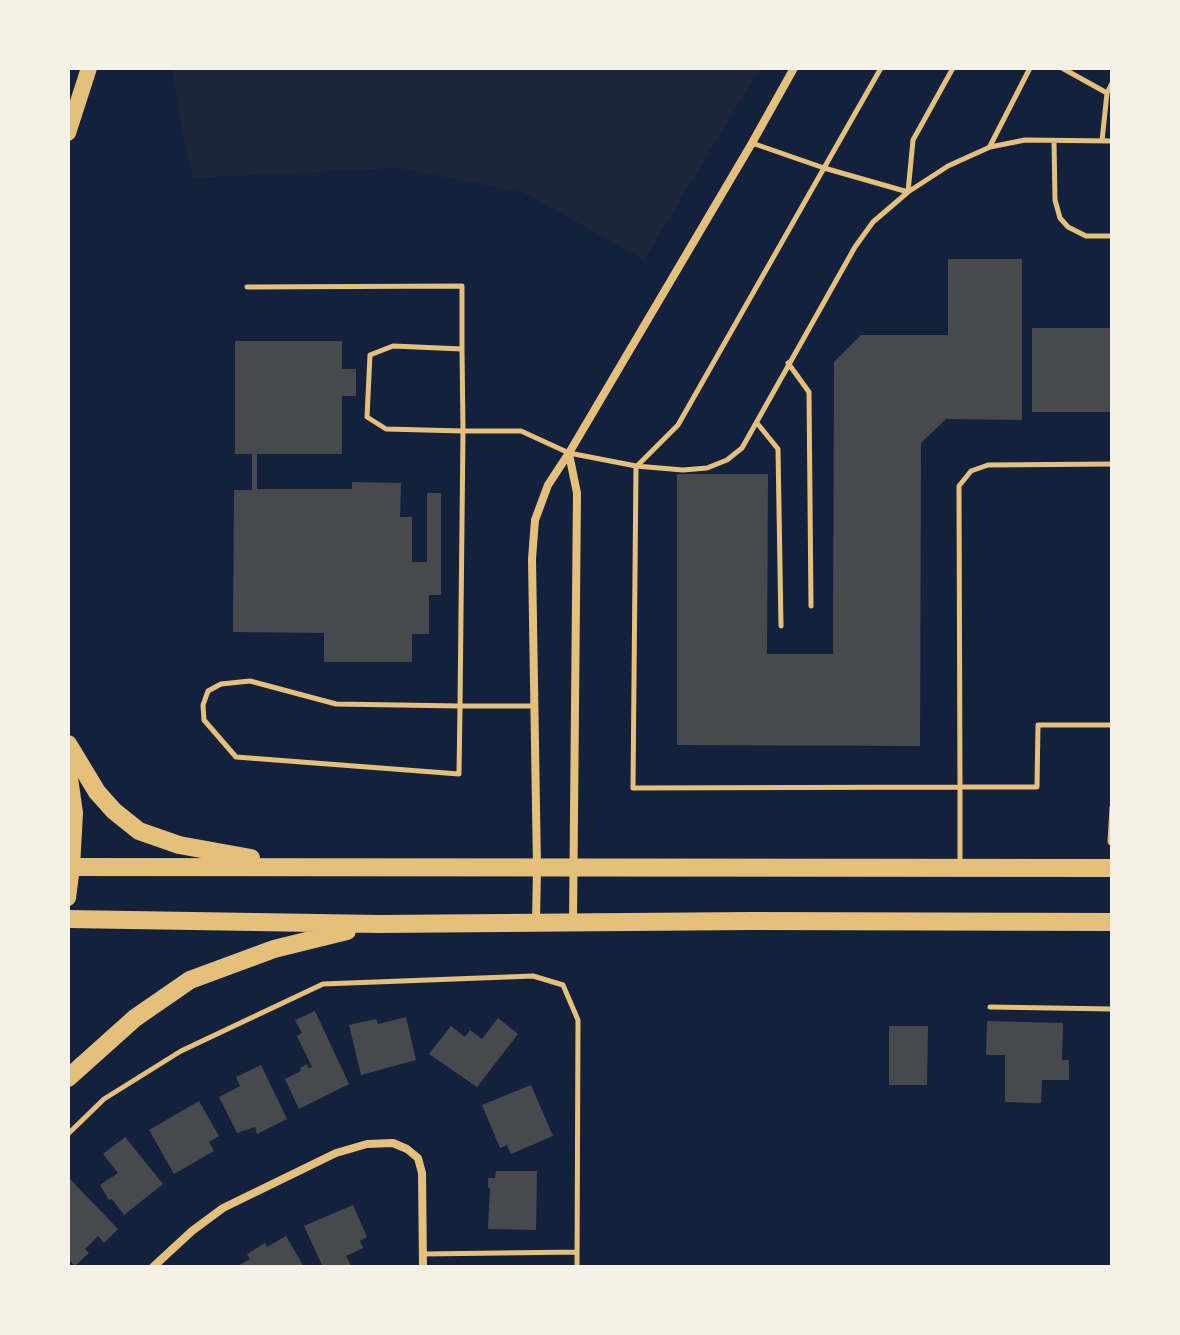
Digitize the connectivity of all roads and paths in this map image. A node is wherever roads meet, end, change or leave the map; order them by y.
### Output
1 (89, 68) edge
2 (794, 68) edge
3 (881, 68) edge
4 (953, 68) edge
5 (1030, 68) edge
6 (1062, 68) edge
7 (1112, 83) edge
8 (1107, 93) junction
9 (68, 133) edge
10 (1054, 141) junction
11 (1102, 141) junction
12 (1112, 141) edge
13 (752, 143) junction
14 (990, 147) junction
15 (824, 168) junction
16 (908, 192) junction
17 (1112, 236) edge
18 (247, 287) dead end
19 (462, 349) junction
20 (788, 363) junction
21 (757, 423) junction
22 (463, 431) junction
23 (569, 453) junction
24 (1112, 464) edge
25 (636, 466) junction
26 (811, 606) dead end
27 (781, 626) dead end
28 (460, 706) junction
29 (535, 706) junction
30 (1112, 725) edge
31 (68, 744) edge
32 (68, 764) edge
33 (960, 787) junction
34 (1112, 807) edge
35 (1112, 844) edge
36 (70, 867) edge
37 (301, 867) junction
38 (574, 867) junction
39 (537, 868) junction
40 (960, 868) junction
41 (1112, 868) edge
42 (68, 898) edge
43 (68, 919) edge
44 (573, 922) junction
45 (1112, 922) edge
46 (535, 923) junction
47 (379, 924) junction
48 (990, 1007) dead end
49 (1112, 1009) edge
50 (68, 1078) edge
51 (68, 1134) edge
52 (577, 1252) junction
53 (423, 1254) junction
54 (153, 1267) edge
55 (423, 1267) edge
56 (577, 1267) edge

1 - 9 main road
2 - 13 street
3 - 15 lane
4 - 16 lane
5 - 14 lane
6 - 8 lane
7 - 8 lane
8 - 11 lane
10 - 11 lane
10 - 14 lane
10 - 17 lane
11 - 12 lane
13 - 15 lane
13 - 23 street
14 - 16 lane
15 - 16 lane
15 - 25 lane
16 - 20 lane
18 - 19 lane
19 - 22 lane
19 - 22 lane
20 - 21 lane
20 - 26 lane
21 - 25 lane
21 - 27 lane
22 - 23 lane
22 - 28 lane
23 - 25 lane
23 - 29 street
23 - 38 street
24 - 33 lane
25 - 33 lane
28 - 28 lane
28 - 29 lane
29 - 39 street
30 - 33 lane
31 - 37 main road
32 - 36 main road
33 - 40 lane
34 - 35 lane
36 - 37 main road
36 - 42 main road
37 - 39 main road
38 - 39 main road
38 - 40 main road
38 - 44 street
39 - 46 street
40 - 41 main road
43 - 47 main road
44 - 45 main road
44 - 46 main road
46 - 47 main road
47 - 50 main road
48 - 49 lane
51 - 52 lane
52 - 53 lane
52 - 56 lane
53 - 54 street
53 - 55 street

